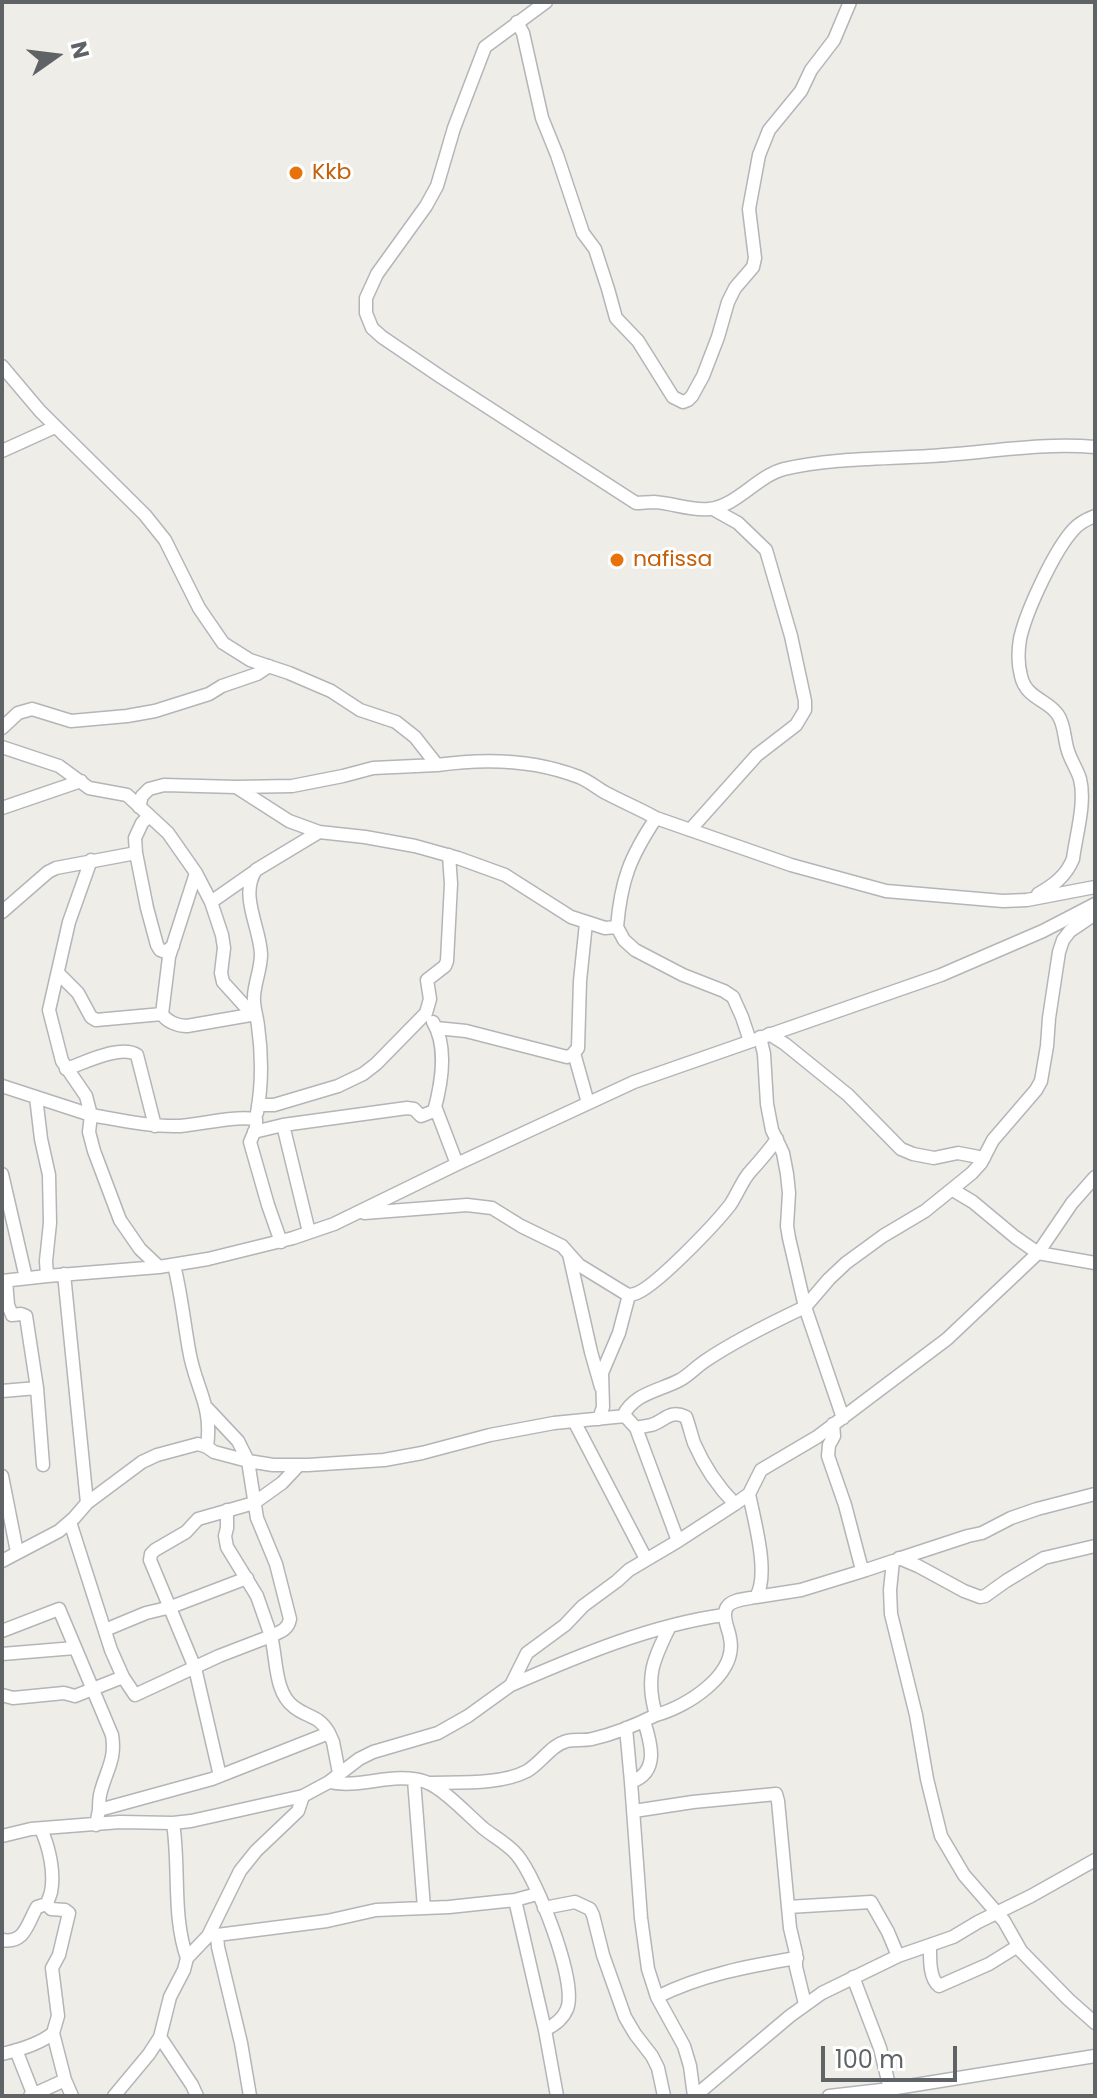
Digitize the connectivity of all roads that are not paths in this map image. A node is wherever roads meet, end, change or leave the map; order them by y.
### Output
1 (546, 2) edge
2 (850, 2) edge
3 (517, 22) junction
4 (2, 366) edge
5 (55, 427) junction
6 (1095, 447) edge
7 (2, 451) edge
8 (713, 509) junction
9 (1095, 516) edge
10 (269, 666) junction
11 (2, 728) edge
12 (2, 747) edge
13 (437, 765) junction
14 (81, 781) junction
15 (236, 787) junction
16 (139, 807) junction
17 (2, 808) edge
18 (149, 816) junction
19 (656, 818) junction
20 (690, 830) junction
21 (319, 832) junction
22 (136, 853) junction
23 (449, 855) junction
24 (91, 860) junction
25 (256, 870) junction
26 (196, 873) junction
27 (1095, 887) edge
28 (1027, 900) junction
29 (211, 902) junction
30 (1095, 904) edge
31 (3, 909) edge
32 (1095, 914) edge
33 (586, 923) junction
34 (617, 927) junction
35 (173, 946) junction
36 (58, 973) junction
37 (426, 1013) junction
38 (162, 1014) junction
39 (254, 1014) junction
40 (436, 1028) junction
41 (760, 1037) junction
42 (574, 1053) junction
43 (66, 1069) junction
44 (2, 1086) edge
45 (36, 1097) junction
46 (588, 1103) junction
47 (258, 1105) junction
48 (436, 1109) junction
49 (91, 1115) junction
50 (255, 1125) junction
51 (283, 1125) junction
52 (155, 1126) junction
53 (777, 1139) junction
54 (984, 1158) junction
55 (457, 1164) junction
56 (2, 1176) edge
57 (1095, 1177) edge
58 (953, 1190) junction
59 (353, 1214) junction
60 (309, 1232) junction
61 (281, 1242) junction
62 (569, 1251) junction
63 (1038, 1253) junction
64 (1095, 1263) edge
65 (174, 1265) junction
66 (159, 1267) junction
67 (64, 1274) junction
68 (47, 1276) junction
69 (26, 1278) junction
70 (4, 1281) edge
71 (629, 1295) junction
72 (805, 1307) junction
73 (6, 1311) edge
74 (601, 1387) junction
75 (37, 1388) junction
76 (2, 1391) edge
77 (207, 1408) junction
78 (623, 1416) junction
79 (599, 1419) junction
80 (574, 1421) junction
81 (838, 1421) junction
82 (636, 1428) junction
83 (207, 1447) junction
84 (248, 1461) junction
85 (43, 1465) dead end
86 (299, 1465) junction
87 (2, 1476) edge
88 (749, 1494) junction
89 (1095, 1494) edge
90 (87, 1503) junction
91 (254, 1503) junction
92 (735, 1504) junction
93 (227, 1510) junction
94 (70, 1522) junction
95 (678, 1541) junction
96 (1095, 1546) edge
97 (17, 1552) junction
98 (646, 1559) junction
99 (896, 1560) junction
100 (2, 1561) edge
101 (866, 1570) junction
102 (247, 1578) junction
103 (756, 1597) junction
104 (171, 1607) junction
105 (724, 1615) junction
106 (670, 1626) junction
107 (105, 1630) junction
108 (2, 1631) edge
109 (271, 1636) junction
110 (75, 1648) junction
111 (2, 1654) edge
112 (195, 1668) junction
113 (123, 1677) junction
114 (511, 1685) junction
115 (92, 1690) junction
116 (2, 1695) edge
117 (650, 1718) junction
118 (626, 1728) junction
119 (329, 1733) junction
120 (220, 1776) junction
121 (334, 1777) junction
122 (414, 1780) junction
123 (631, 1782) junction
124 (428, 1783) junction
125 (303, 1796) junction
126 (99, 1810) junction
127 (634, 1811) junction
128 (173, 1823) junction
129 (96, 1825) junction
130 (41, 1829) junction
131 (3, 1834) edge
132 (1095, 1860) edge
133 (537, 1894) junction
134 (515, 1900) junction
135 (47, 1904) junction
136 (788, 1907) junction
137 (424, 1908) junction
138 (544, 1908) junction
139 (997, 1912) junction
140 (212, 1935) junction
141 (2, 1940) edge
142 (930, 1945) junction
143 (1018, 1946) junction
144 (898, 1956) junction
145 (187, 1958) junction
146 (797, 1958) junction
147 (853, 1977) junction
148 (657, 1997) junction
149 (805, 2004) junction
150 (1095, 2023) edge
151 (545, 2030) junction
152 (53, 2033) junction
153 (160, 2037) junction
154 (16, 2050) junction
155 (2, 2054) edge
156 (1095, 2056) edge
157 (65, 2080) junction
158 (890, 2089) junction
159 (33, 2095) edge
160 (72, 2096) edge
161 (114, 2096) edge
162 (197, 2096) edge
163 (250, 2096) edge
164 (557, 2096) edge
165 (664, 2096) edge
166 (694, 2096) edge
167 (829, 2096) edge

1 - 3 street
2 - 3 street
3 - 8 street
4 - 5 street
5 - 7 street
5 - 10 street
6 - 8 street
8 - 20 street
9 - 28 street
10 - 11 street
10 - 13 street
12 - 14 street
13 - 15 street
13 - 19 street
14 - 16 street
14 - 17 street
15 - 16 street
15 - 21 street
16 - 18 street
18 - 22 street
18 - 26 street
19 - 20 street
19 - 34 street
20 - 28 street
21 - 23 street
21 - 25 street
22 - 24 street
22 - 35 street
23 - 33 street
23 - 37 street
24 - 31 street
24 - 36 street
25 - 29 street
25 - 39 street
26 - 29 street
26 - 35 street
27 - 28 street
29 - 39 street
30 - 41 street
32 - 54 street
33 - 34 street
33 - 42 street
34 - 41 street
35 - 38 street
36 - 38 street
36 - 43 street
37 - 40 street
37 - 47 street
38 - 39 street
39 - 47 street
40 - 42 street
40 - 48 street
41 - 46 street
41 - 53 street
41 - 54 street
42 - 46 street
43 - 49 street
43 - 52 street
44 - 45 street
45 - 49 street
45 - 68 street
46 - 55 street
47 - 50 street
48 - 51 street
48 - 55 street
49 - 52 street
49 - 66 street
50 - 51 street
50 - 52 street
50 - 61 street
51 - 60 street
53 - 71 street
53 - 72 street
54 - 58 street
55 - 59 street
56 - 69 street
57 - 63 street
58 - 63 street
58 - 72 street
59 - 60 street
59 - 62 street
60 - 61 street
61 - 65 street
62 - 71 street
62 - 74 street
63 - 64 street
63 - 81 street
65 - 66 street
65 - 77 street
66 - 67 street
67 - 68 street
67 - 90 street
68 - 69 street
69 - 70 street
70 - 73 street
71 - 74 street
72 - 78 street
72 - 81 street
73 - 75 street
74 - 79 street
75 - 76 street
75 - 85 street
77 - 83 street
77 - 84 street
78 - 79 street
78 - 82 street
79 - 80 street
80 - 86 street
80 - 98 street
81 - 88 street
81 - 101 street
82 - 92 street
82 - 95 street
83 - 84 street
83 - 90 street
84 - 86 street
84 - 91 street
86 - 91 street
87 - 97 street
88 - 92 street
88 - 103 street
89 - 99 street
90 - 94 street
91 - 93 street
91 - 109 street
92 - 95 street
93 - 102 street
93 - 104 street
94 - 97 street
94 - 107 street
95 - 98 street
96 - 99 street
97 - 100 street
98 - 114 street
99 - 101 street
99 - 139 street
101 - 103 street
102 - 104 street
102 - 109 street
103 - 105 street
104 - 107 street
104 - 112 street
105 - 106 street
105 - 117 street
106 - 114 street
106 - 117 street
107 - 113 street
108 - 110 street
109 - 112 street
109 - 119 street
110 - 111 street
110 - 115 street
112 - 113 street
112 - 120 street
113 - 115 street
114 - 121 street
115 - 116 street
115 - 126 street
117 - 118 street
117 - 123 street
118 - 123 street
118 - 124 street
119 - 120 street
119 - 121 street
120 - 126 street
121 - 122 street
121 - 125 street
122 - 124 street
122 - 137 street
123 - 127 street
124 - 133 street
125 - 128 street
125 - 140 street
126 - 129 street
127 - 136 street
127 - 148 street
128 - 129 street
128 - 145 street
129 - 130 street
130 - 131 street
130 - 135 street
132 - 139 street
133 - 134 street
133 - 138 street
134 - 137 street
134 - 151 street
135 - 141 street
135 - 152 street
136 - 144 street
136 - 146 street
137 - 140 street
138 - 151 street
138 - 165 street
139 - 142 street
139 - 143 street
140 - 145 street
140 - 163 street
142 - 143 street
142 - 144 street
143 - 150 street
144 - 147 street
145 - 153 street
146 - 148 street
146 - 149 street
147 - 149 street
147 - 158 street
148 - 166 street
149 - 166 street
151 - 164 street
152 - 154 street
152 - 157 street
153 - 161 street
153 - 162 street
154 - 155 street
154 - 159 street
156 - 158 street
157 - 159 street
157 - 160 street
158 - 167 street

